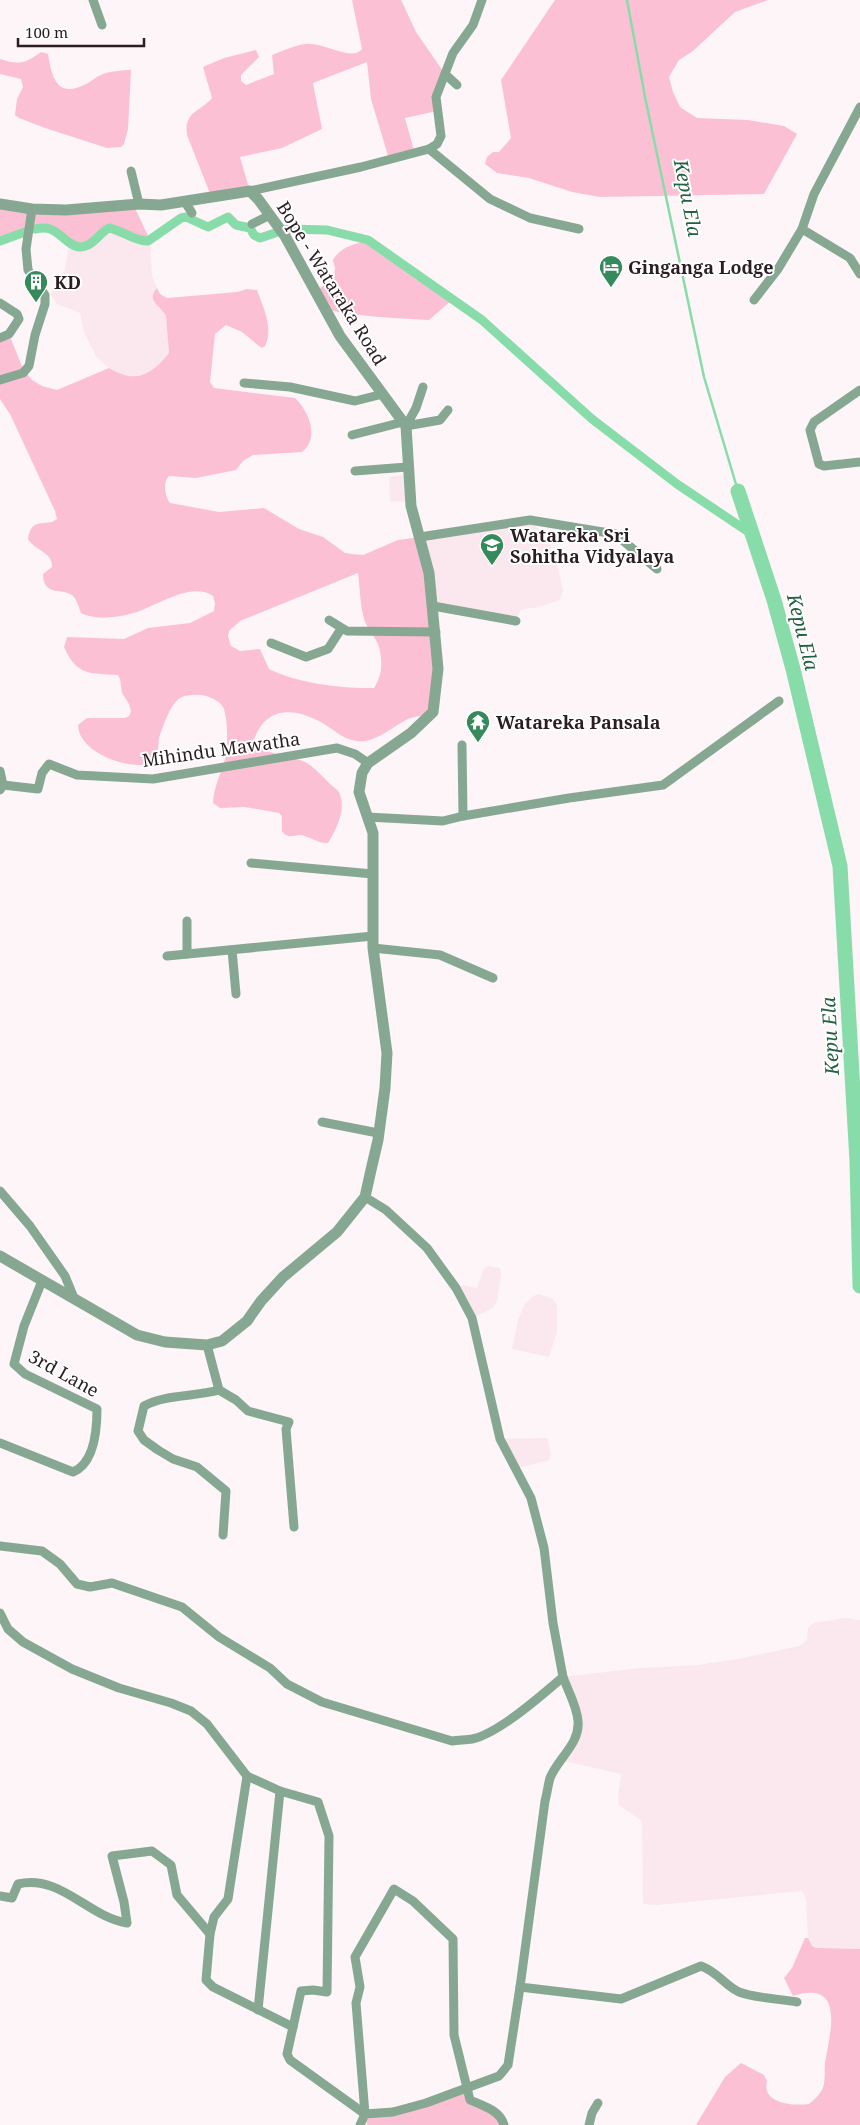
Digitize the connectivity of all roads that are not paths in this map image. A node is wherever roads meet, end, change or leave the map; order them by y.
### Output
1 (93, 0) edge
2 (482, 0) edge
3 (102, 25) dead end
4 (444, 74) junction
5 (457, 85) dead end
6 (860, 107) edge
7 (429, 149) junction
8 (132, 172) dead end
9 (250, 191) junction
10 (185, 202) junction
11 (0, 204) edge
12 (139, 204) junction
13 (32, 209) junction
14 (192, 213) dead end
15 (270, 216) junction
16 (252, 224) dead end
17 (579, 229) dead end
18 (802, 229) junction
19 (860, 274) edge
20 (754, 300) dead end
21 (0, 303) edge
22 (0, 338) edge
23 (0, 380) edge
24 (244, 383) dead end
25 (423, 387) dead end
26 (860, 390) edge
27 (383, 394) junction
28 (448, 410) dead end
29 (404, 424) junction
30 (352, 435) dead end
31 (860, 462) edge
32 (407, 467) junction
33 (355, 471) dead end
34 (420, 537) junction
35 (657, 569) dead end
36 (433, 606) junction
37 (329, 620) dead end
38 (516, 621) dead end
39 (342, 629) junction
40 (436, 632) junction
41 (271, 643) dead end
42 (779, 701) dead end
43 (462, 746) dead end
44 (368, 763) junction
45 (0, 771) edge
46 (1, 788) edge
47 (463, 816) junction
48 (367, 817) junction
49 (251, 863) dead end
50 (373, 874) junction
51 (187, 921) dead end
52 (373, 942) junction
53 (232, 950) junction
54 (187, 954) junction
55 (167, 956) dead end
56 (493, 978) dead end
57 (236, 994) dead end
58 (322, 1122) dead end
59 (378, 1133) junction
60 (0, 1191) edge
61 (365, 1197) junction
62 (0, 1256) edge
63 (42, 1281) junction
64 (74, 1298) junction
65 (207, 1345) junction
66 (219, 1390) junction
67 (0, 1443) edge
68 (294, 1527) dead end
69 (223, 1535) dead end
70 (0, 1546) edge
71 (0, 1613) edge
72 (562, 1677) junction
73 (247, 1776) junction
74 (280, 1791) junction
75 (0, 1896) edge
76 (210, 1934) junction
77 (520, 1987) junction
78 (797, 2002) dead end
79 (258, 2010) junction
80 (293, 2027) junction
81 (466, 2089) junction
82 (598, 2103) dead end
83 (365, 2114) junction
84 (360, 2125) edge
85 (504, 2125) edge
86 (589, 2125) edge

1 - 3 street
2 - 4 street
4 - 5 street
4 - 7 street
6 - 18 street
7 - 9 street
7 - 17 street
8 - 12 street
9 - 10 street
9 - 15 street, Bope - Wataraka Road
10 - 12 street
10 - 14 street
11 - 13 street
12 - 13 street
13 - 23 street
15 - 16 street
15 - 27 street, Bope - Wataraka Road
18 - 19 street
18 - 20 street
21 - 22 street
24 - 27 street
25 - 29 street
26 - 31 street
27 - 29 street, Bope - Wataraka Road
28 - 29 street
29 - 30 street
29 - 32 street
32 - 33 street
32 - 34 street
34 - 35 street
34 - 36 street
36 - 38 street
36 - 40 street
37 - 39 street
39 - 40 street
39 - 41 street
40 - 44 street
42 - 47 street
43 - 47 street
44 - 46 street, Mihindu Mawatha
44 - 48 street
45 - 46 street, Mihindu Mawatha
47 - 48 street
48 - 50 street
49 - 50 street
50 - 52 street
51 - 54 street
52 - 53 street
52 - 56 street
52 - 59 street
53 - 54 street
53 - 57 street
54 - 55 street
58 - 59 street
59 - 61 street
60 - 64 street
61 - 65 street
61 - 72 street
62 - 63 street
63 - 64 street
63 - 67 street, 3rd Lane
64 - 65 street
65 - 66 street
66 - 68 street
66 - 69 street
70 - 72 street
71 - 73 street
72 - 77 street
73 - 74 street
73 - 76 street
74 - 79 street
74 - 80 street
75 - 76 street
76 - 79 street
77 - 78 street
77 - 81 street
79 - 80 street
80 - 83 street
81 - 83 street
81 - 83 street
81 - 85 street
82 - 86 street
83 - 84 street

